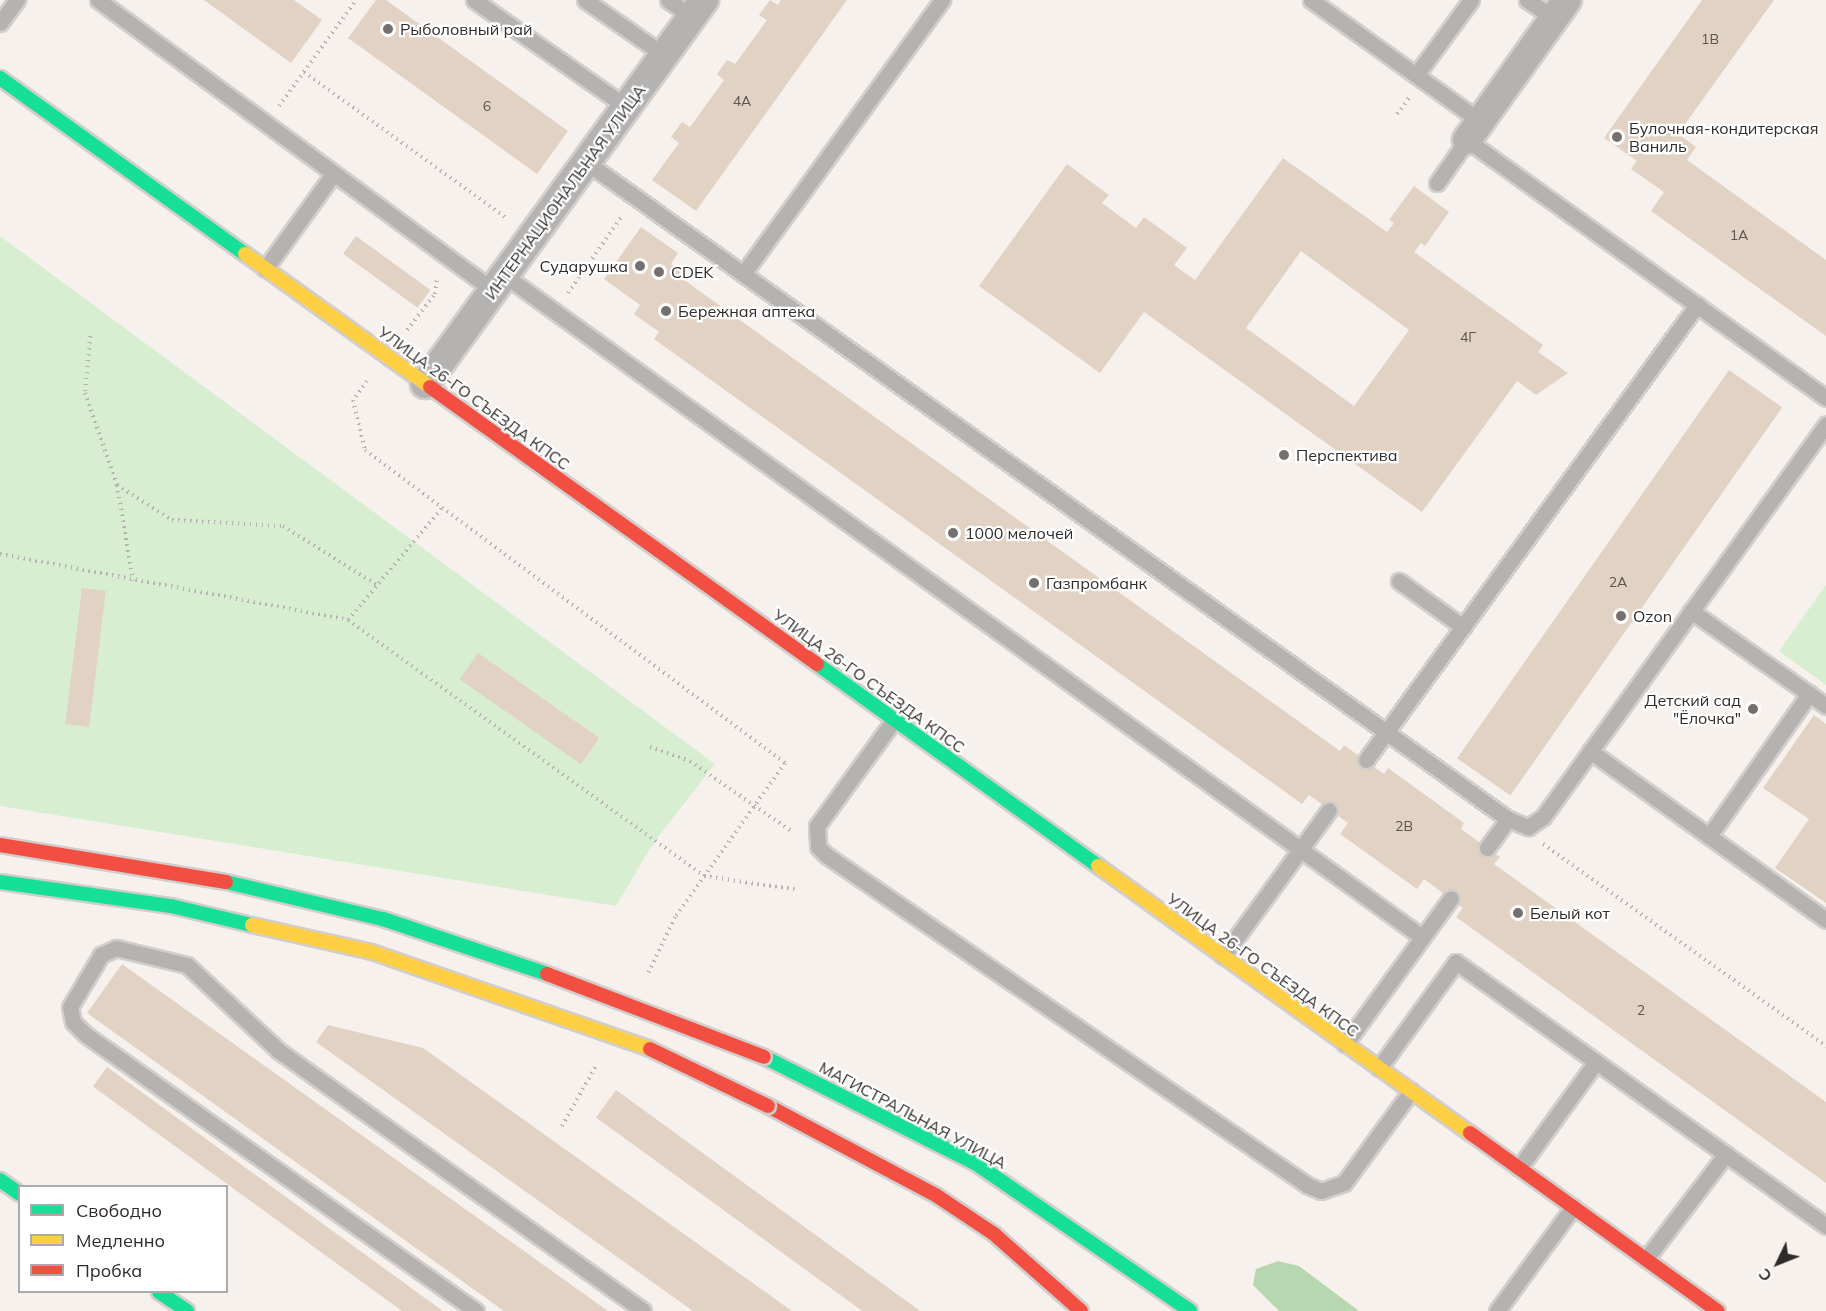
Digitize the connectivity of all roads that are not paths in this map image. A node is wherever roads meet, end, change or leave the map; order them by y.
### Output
1 (17, 0) edge
2 (98, 0) edge
3 (474, 0) edge
4 (585, 0) edge
5 (668, 0) edge
6 (942, 0) edge
7 (1311, 0) edge
8 (1471, 0) edge
9 (1527, 0) edge
10 (698, 8) edge
11 (1561, 9) edge
12 (0, 23) edge
13 (664, 55) junction
14 (1416, 75) junction
15 (0, 78) edge
16 (626, 107) junction
17 (1474, 131) junction
18 (586, 162) junction
19 (334, 173) junction
20 (1437, 183) dead end
21 (265, 269) junction
22 (744, 274) junction
23 (499, 283) junction
24 (1697, 305) junction
25 (425, 384) junction
26 (1826, 398) edge
27 (1826, 424) edge
28 (1399, 581) dead end
29 (1691, 611) junction
30 (1463, 627) junction
31 (1809, 694) junction
32 (1826, 706) edge
33 (894, 720) junction
34 (1386, 732) junction
35 (1590, 751) junction
36 (1366, 760) dead end
37 (1329, 810) dead end
38 (1508, 819) junction
39 (1709, 836) junction
40 (0, 844) edge
41 (1487, 848) dead end
42 (1301, 850) junction
43 (0, 882) edge
44 (1451, 898) dead end
45 (1826, 920) edge
46 (1422, 937) junction
47 (1223, 956) junction
48 (1345, 1044) junction
49 (1596, 1062) junction
50 (1379, 1068) junction
51 (1411, 1091) junction
52 (1726, 1154) junction
53 (1519, 1168) junction
54 (0, 1180) edge
55 (18, 1193) edge
56 (1574, 1207) junction
57 (1826, 1226) edge
58 (1646, 1259) junction
59 (160, 1293) edge
60 (187, 1311) edge
61 (476, 1311) edge
62 (643, 1311) edge
63 (1081, 1311) edge
64 (1190, 1311) edge
65 (1497, 1311) edge
66 (1718, 1311) edge

1 - 12 lane
2 - 19 lane
3 - 16 lane
4 - 13 lane
5 - 10 lane
6 - 22 lane
7 - 14 lane
8 - 14 lane
9 - 11 lane
10 - 13 street, ИНТЕРНАЦИОНАЛЬНАЯ УЛИЦА
11 - 17 street
13 - 16 street, ИНТЕРНАЦИОНАЛЬНАЯ УЛИЦА
14 - 17 lane
15 - 21 main road, УЛИЦА 26-ГО СЪЕЗДА КПСС
16 - 18 street, ИНТЕРНАЦИОНАЛЬНАЯ УЛИЦА
17 - 20 lane
17 - 24 lane
18 - 22 lane
18 - 23 street, ИНТЕРНАЦИОНАЛЬНАЯ УЛИЦА
19 - 21 lane
19 - 23 lane
21 - 25 main road, УЛИЦА 26-ГО СЪЕЗДА КПСС
22 - 34 lane
23 - 25 street, ИНТЕРНАЦИОНАЛЬНАЯ УЛИЦА
23 - 42 lane
24 - 26 lane
24 - 30 lane
25 - 33 main road, УЛИЦА 26-ГО СЪЕЗДА КПСС
27 - 29 lane
28 - 30 lane
29 - 31 lane
29 - 35 lane
30 - 34 lane
31 - 32 lane
31 - 39 lane
33 - 47 main road, УЛИЦА 26-ГО СЪЕЗДА КПСС
33 - 51 lane
34 - 36 lane
34 - 38 lane
35 - 38 lane
35 - 39 lane
37 - 42 lane
38 - 41 lane
39 - 45 lane
40 - 64 main road, МАГИСТРАЛЬНАЯ УЛИЦА, bridge
42 - 46 lane
42 - 47 lane
43 - 63 main road, bridge
44 - 46 lane
46 - 48 lane
47 - 48 main road, УЛИЦА 26-ГО СЪЕЗДА КПСС
48 - 50 main road, УЛИЦА 26-ГО СЪЕЗДА КПСС
49 - 50 lane
49 - 52 lane
49 - 53 lane
50 - 51 main road, УЛИЦА 26-ГО СЪЕЗДА КПСС
51 - 53 main road, УЛИЦА 26-ГО СЪЕЗДА КПСС
52 - 57 lane
52 - 58 lane
53 - 56 main road, УЛИЦА 26-ГО СЪЕЗДА КПСС
54 - 55 main road
56 - 58 main road, УЛИЦА 26-ГО СЪЕЗДА КПСС
56 - 65 lane
58 - 66 main road, УЛИЦА 26-ГО СЪЕЗДА КПСС
59 - 60 main road
61 - 62 lane

